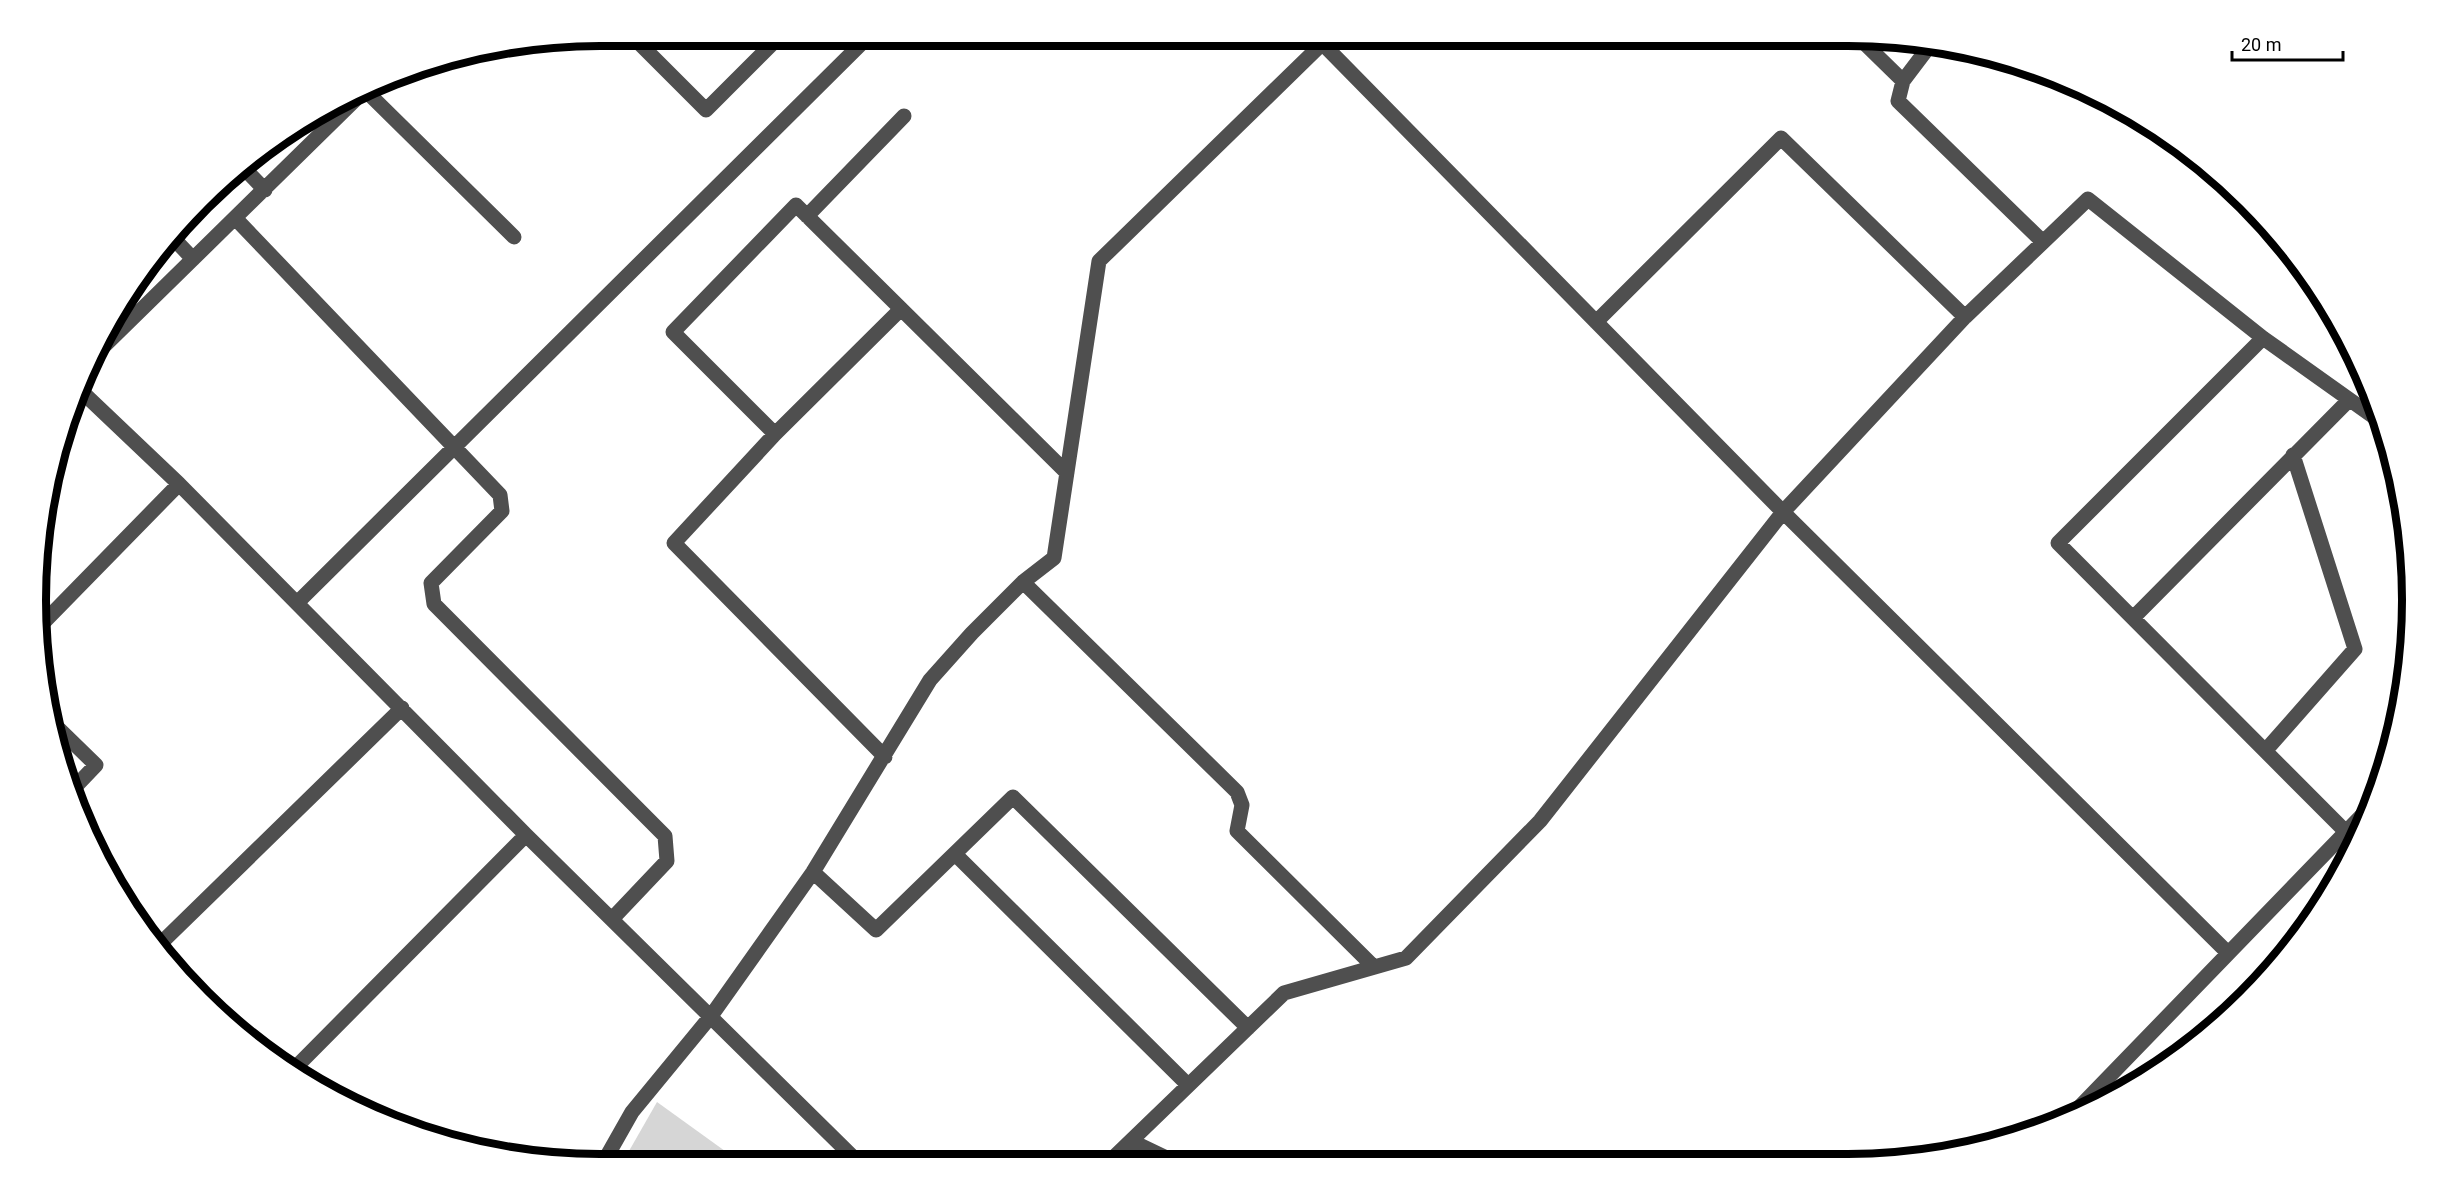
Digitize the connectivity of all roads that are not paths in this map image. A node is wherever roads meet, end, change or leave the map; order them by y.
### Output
1 (643, 47) edge
2 (769, 47) edge
3 (858, 47) edge
4 (1314, 47) edge
5 (1332, 47) edge
6 (1869, 48) edge
7 (1925, 52) edge
8 (1903, 81) junction
9 (372, 96) edge
10 (346, 109) edge
11 (904, 116) dead end
12 (249, 173) edge
13 (265, 190) junction
14 (807, 216) junction
15 (236, 219) junction
16 (514, 237) dead end
17 (2043, 242) junction
18 (178, 243) edge
19 (193, 259) junction
20 (901, 309) junction
21 (1965, 317) junction
22 (1596, 322) junction
23 (114, 337) edge
24 (2263, 338) junction
25 (86, 396) edge
26 (2349, 400) junction
27 (2369, 414) edge
28 (775, 434) junction
29 (454, 448) junction
30 (2294, 455) junction
31 (1067, 473) junction
32 (179, 484) junction
33 (1783, 512) junction
34 (1023, 582) junction
35 (297, 603) junction
36 (2133, 618) junction
37 (47, 619) edge
38 (402, 708) junction
39 (62, 731) edge
40 (2266, 750) junction
41 (885, 757) junction
42 (78, 784) edge
43 (2352, 828) edge
44 (2346, 832) junction
45 (526, 835) junction
46 (955, 854) junction
47 (813, 872) junction
48 (612, 919) junction
49 (163, 941) edge
50 (2228, 953) junction
51 (1374, 967) junction
52 (711, 1016) junction
53 (1248, 1028) junction
54 (298, 1064) edge
55 (1188, 1085) junction
56 (2099, 1094) edge
57 (1131, 1141) junction
58 (608, 1154) edge
59 (850, 1154) edge
60 (1117, 1154) edge
61 (1158, 1154) edge

1 - 2 street
3 - 29 street
4 - 31 street
5 - 22 street
6 - 8 street
7 - 8 street
8 - 17 street
9 - 16 street
10 - 13 street
11 - 14 street
12 - 13 street
13 - 15 street
14 - 20 street
14 - 28 street
15 - 19 street
15 - 29 street
17 - 21 street
17 - 24 street
18 - 19 street
19 - 23 street
20 - 28 street
20 - 31 street
21 - 22 street
21 - 33 street
22 - 33 street
24 - 26 street
24 - 36 street
25 - 32 street
26 - 27 street
26 - 30 street
28 - 41 street
29 - 35 street
29 - 48 street
30 - 36 street
30 - 40 street
31 - 34 street
32 - 35 street
32 - 37 street
33 - 50 street
33 - 51 street
34 - 41 street
34 - 51 street
35 - 38 street
36 - 40 street
38 - 45 street
38 - 49 street
39 - 42 street
40 - 44 street
41 - 47 street
43 - 44 street
44 - 50 street
45 - 48 street
45 - 54 street
46 - 47 street
46 - 53 street
46 - 55 street
47 - 52 street
48 - 52 street
50 - 56 street
51 - 53 street
52 - 58 street
52 - 59 street
53 - 55 street
55 - 57 street
57 - 60 street
57 - 61 street

